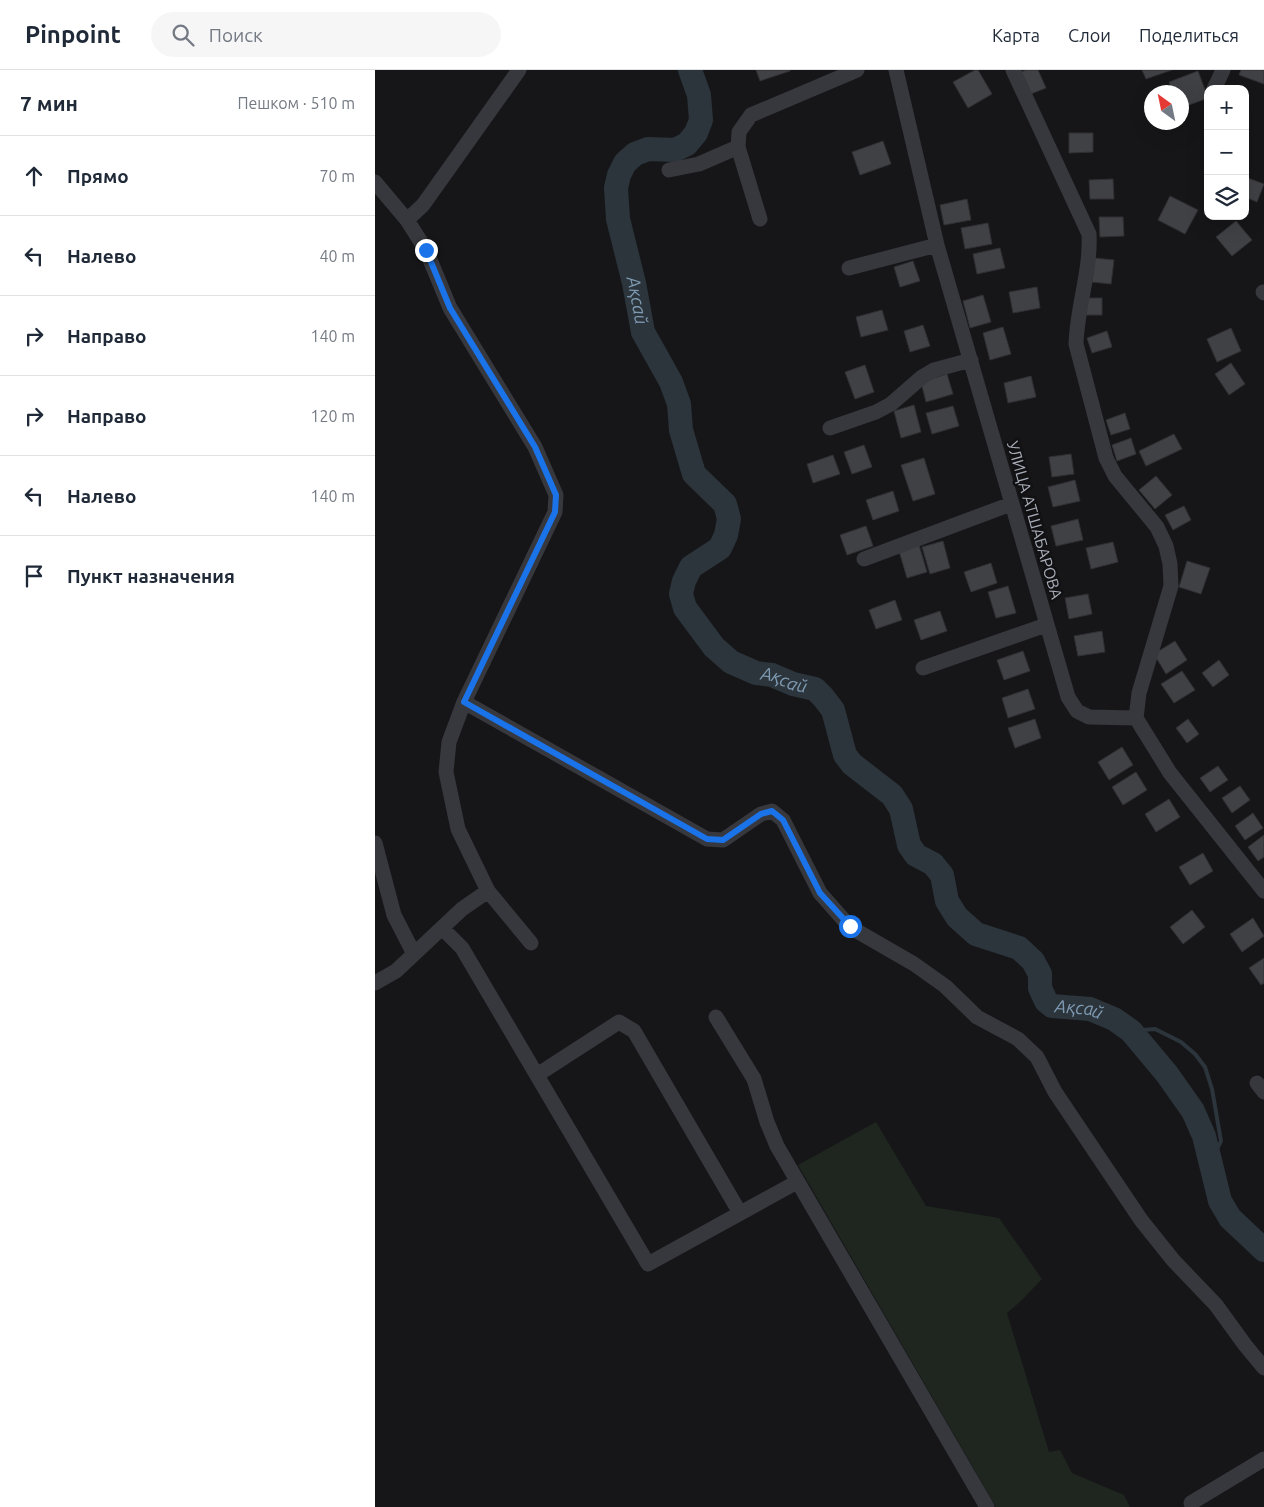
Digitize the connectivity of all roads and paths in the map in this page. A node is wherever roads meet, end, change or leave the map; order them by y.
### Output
1 (519, 70) edge
2 (857, 70) edge
3 (896, 70) edge
4 (1013, 70) edge
5 (1223, 70) edge
6 (1216, 85) edge
7 (738, 147) junction
8 (669, 170) dead end
9 (375, 182) edge
10 (760, 219) dead end
11 (407, 220) junction
12 (937, 245) junction
13 (849, 268) dead end
14 (971, 360) junction
15 (831, 428) dead end
16 (1011, 504) junction
17 (864, 559) dead end
18 (1046, 625) junction
19 (923, 668) dead end
20 (464, 702) junction
21 (1136, 718) junction
22 (376, 852) edge
23 (488, 891) junction
24 (1264, 891) edge
25 (443, 929) junction
26 (531, 943) dead end
27 (415, 954) junction
28 (375, 983) edge
29 (716, 1017) dead end
30 (537, 1075) junction
31 (797, 1182) junction
32 (740, 1213) junction
33 (1264, 1368) edge
34 (1264, 1459) edge
35 (1191, 1503) dead end
36 (987, 1507) edge

1 - 11 street
2 - 7 street
3 - 12 street, УЛИЦА АТШАБАРОВА
4 - 21 street
5 - 6 street
7 - 8 street
7 - 10 street
9 - 11 street
11 - 20 street
12 - 13 street
12 - 14 street, УЛИЦА АТШАБАРОВА
14 - 15 street
14 - 16 street, УЛИЦА АТШАБАРОВА
16 - 17 street
16 - 18 street, УЛИЦА АТШАБАРОВА
18 - 19 street
18 - 21 street, УЛИЦА АТШАБАРОВА
20 - 23 street
20 - 33 street
21 - 24 street
22 - 27 street
23 - 25 street
23 - 26 street
25 - 27 street
25 - 30 street
27 - 28 street
29 - 31 street
30 - 32 street
30 - 32 street
31 - 32 street
31 - 36 street
34 - 35 street

